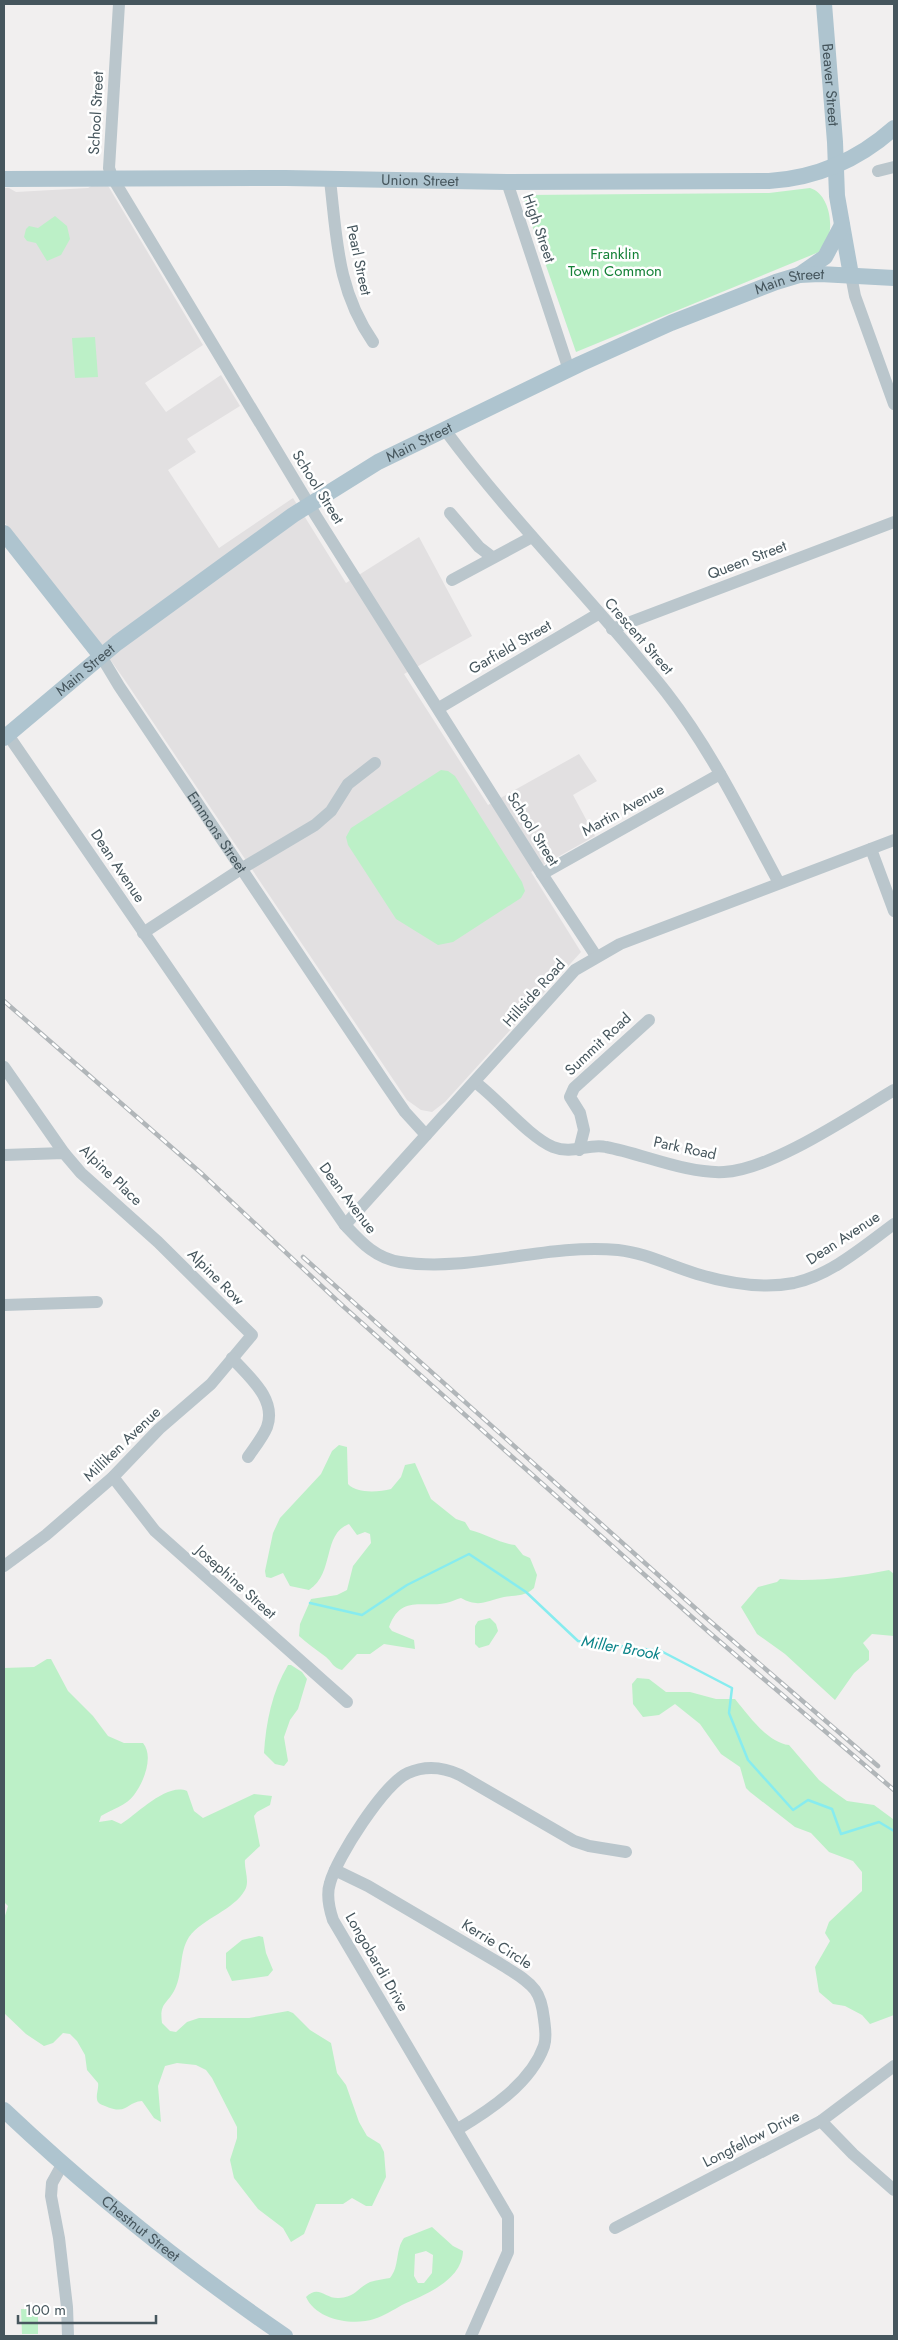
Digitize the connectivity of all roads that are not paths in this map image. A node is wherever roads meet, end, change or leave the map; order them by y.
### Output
1 (119, 4) edge
2 (824, 4) edge
3 (894, 128) edge
4 (836, 167) junction
5 (894, 167) edge
6 (878, 171) dead end
7 (112, 177) junction
8 (4, 179) edge
9 (330, 180) junction
10 (506, 182) junction
11 (842, 225) junction
12 (799, 275) junction
13 (850, 275) junction
14 (894, 278) edge
15 (373, 342) dead end
16 (569, 370) junction
17 (894, 404) edge
18 (444, 430) junction
19 (308, 504) junction
20 (450, 514) dead end
21 (894, 522) edge
22 (4, 533) edge
23 (532, 537) junction
24 (492, 557) junction
25 (452, 580) dead end
26 (598, 614) junction
27 (612, 629) junction
28 (101, 656) junction
29 (438, 708) junction
30 (6, 737) edge
31 (375, 763) dead end
32 (720, 774) junction
33 (894, 840) edge
34 (871, 849) junction
35 (241, 869) junction
36 (542, 874) junction
37 (780, 884) junction
38 (894, 911) edge
39 (143, 933) junction
40 (596, 956) junction
41 (649, 1020) dead end
42 (4, 1067) edge
43 (475, 1082) junction
44 (894, 1090) edge
45 (426, 1134) junction
46 (579, 1150) junction
47 (64, 1153) junction
48 (4, 1155) edge
49 (894, 1224) edge
50 (345, 1225) junction
51 (158, 1242) joint
52 (97, 1302) dead end
53 (4, 1305) edge
54 (252, 1335) joint
55 (232, 1358) junction
56 (248, 1457) dead end
57 (113, 1477) junction
58 (4, 1566) edge
59 (347, 1702) dead end
60 (626, 1852) dead end
61 (335, 1870) junction
62 (894, 2066) edge
63 (4, 2110) edge
64 (821, 2121) junction
65 (458, 2129) junction
66 (62, 2165) junction
67 (894, 2190) edge
68 (615, 2228) dead end
69 (68, 2336) edge
70 (285, 2336) edge
71 (471, 2336) edge

1 - 7 street, School Street
2 - 4 main road, Beaver Street
3 - 4 main road, Union Street
4 - 10 main road, Union Street
4 - 11 main road, Beaver Street
5 - 6 street
7 - 8 main road, Union Street
7 - 9 main road, Union Street
7 - 19 street, School Street
9 - 10 main road, Union Street
9 - 15 street, Pearl Street
10 - 16 street, High Street
11 - 12 main road
11 - 13 main road, Beaver Street
12 - 13 main road, Main Street
12 - 16 main road, Main Street
13 - 14 main road, Main Street
13 - 17 street
16 - 18 main road, Main Street
18 - 19 main road, Main Street
18 - 23 street, Crescent Street
19 - 28 main road, Main Street
19 - 29 street, School Street
20 - 24 street
21 - 27 street, Queen Street
22 - 28 main road, Emmons Street
23 - 24 street
23 - 26 street, Crescent Street
24 - 25 street
26 - 27 street, Crescent Street
26 - 29 street, Garfield Street
27 - 32 street, Crescent Street
28 - 30 main road, Main Street
28 - 35 street, Emmons Street
29 - 36 street, School Street
30 - 39 street, Dean Avenue
31 - 35 street
32 - 36 street, Martin Avenue
32 - 37 street, Crescent Street
33 - 34 street, Hillside Road
34 - 37 street, Hillside Road
34 - 38 street
35 - 39 street
35 - 45 street, Emmons Street
36 - 40 street, School Street
37 - 40 street, Hillside Road
39 - 50 street, Dean Avenue
40 - 43 street, Hillside Road
41 - 46 street, Summit Road
42 - 47 street
43 - 45 street, Hillside Road
43 - 46 street, Park Road
44 - 46 street, Park Road
45 - 50 street, Hillside Road
47 - 48 street, Alpine Place
47 - 51 street, Alpine Place
49 - 50 street, Dean Avenue
51 - 54 street, Alpine Row
52 - 53 street
54 - 55 street, Milliken Avenue
55 - 56 street
55 - 57 street, Milliken Avenue
57 - 58 street, Milliken Avenue
57 - 59 street, Josephine Street
60 - 61 street, Longobardi Drive
61 - 65 street, Longobardi Drive
61 - 65 street, Kerrie Circle
62 - 64 street, Longfellow Drive
63 - 66 main road, Chestnut Street
64 - 67 street
64 - 68 street, Longfellow Drive
65 - 71 street, Longobardi Drive
66 - 69 street
66 - 70 main road, Chestnut Street

